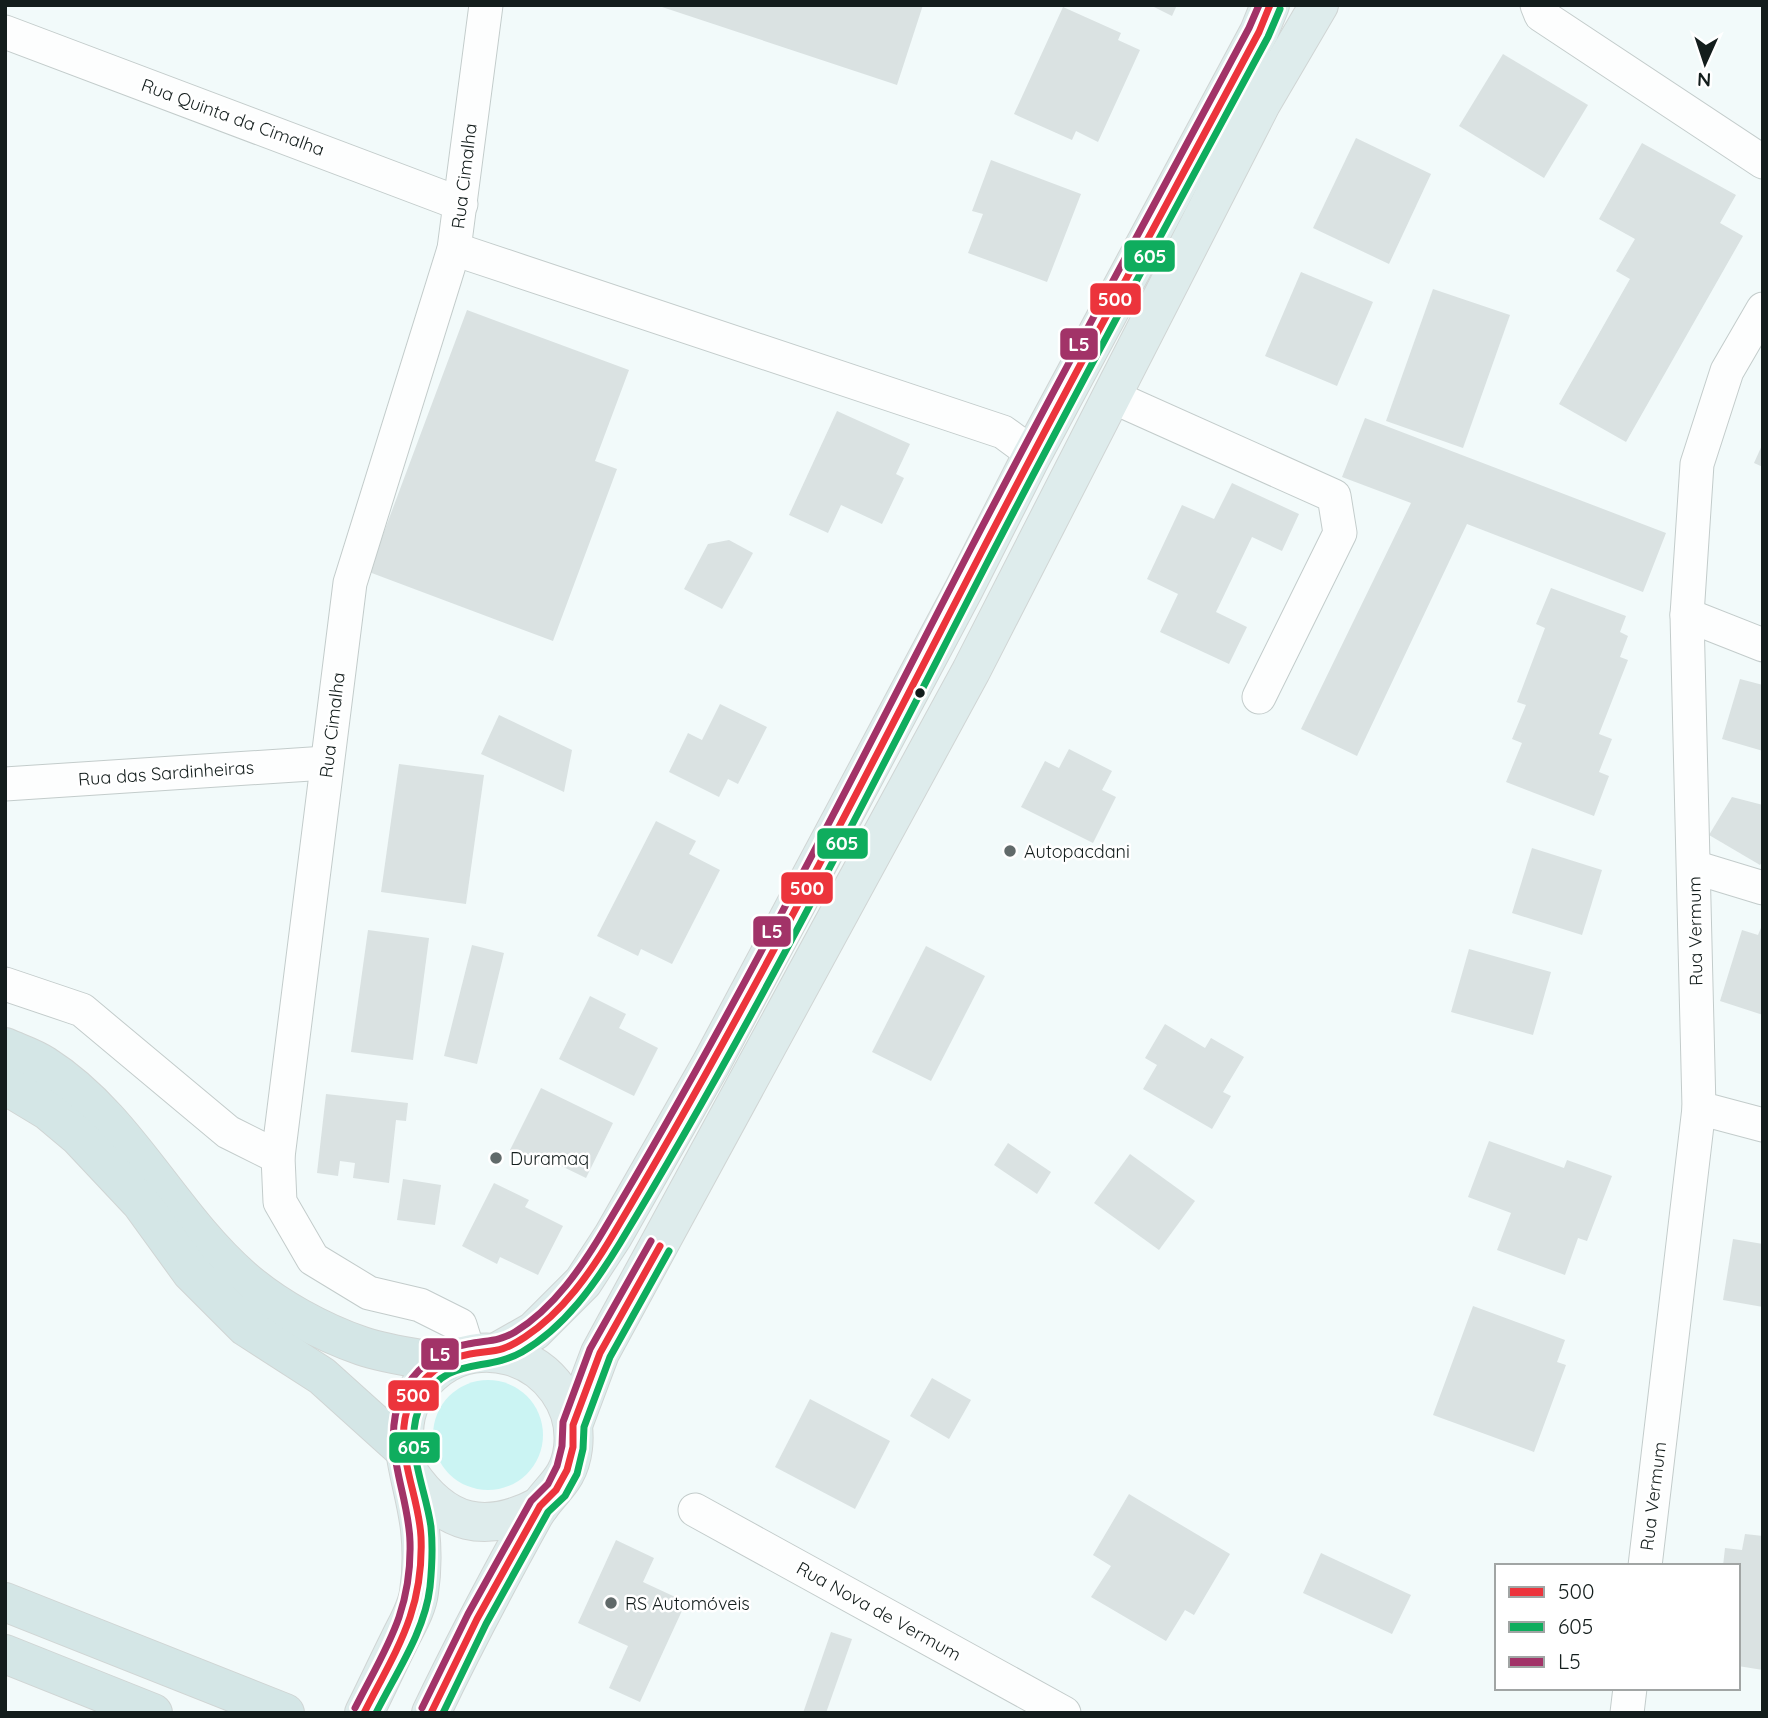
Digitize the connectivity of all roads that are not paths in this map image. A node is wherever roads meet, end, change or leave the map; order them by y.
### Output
1 (486, 5) edge
2 (1270, 5) edge
3 (1319, 5) edge
4 (1537, 5) edge
5 (5, 32) edge
6 (1763, 162) edge
7 (461, 204) junction
8 (454, 249) junction
9 (1763, 309) edge
10 (1111, 396) junction
11 (1033, 454) junction
12 (1687, 615) junction
13 (1763, 645) edge
14 (1259, 697) dead end
15 (326, 763) junction
16 (5, 784) edge
17 (1694, 867) junction
18 (1763, 888) edge
19 (5, 984) edge
20 (5, 1047) edge
21 (5, 1085) edge
22 (1699, 1108) junction
23 (1763, 1125) edge
24 (278, 1157) junction
25 (471, 1357) junction
26 (573, 1425) junction
27 (407, 1461) junction
28 (540, 1506) junction
29 (695, 1510) dead end
30 (1645, 1564) edge
31 (5, 1602) edge
32 (5, 1654) edge
33 (1630, 1690) edge
34 (153, 1713) edge
35 (285, 1713) edge
36 (364, 1713) edge
37 (431, 1713) edge
38 (1064, 1713) edge
39 (1627, 1713) edge

1 - 7 street, Rua Cimalha
2 - 11 main road
3 - 10 main road
4 - 6 street
5 - 7 street, Rua Quinta da Cimalha
7 - 8 street, Rua Cimalha
8 - 11 street
8 - 15 street, Rua Cimalha
9 - 12 street, Rua Vermum
10 - 14 street
10 - 26 main road
11 - 25 main road
12 - 13 street
12 - 17 street, Rua Vermum
15 - 16 street, Rua das Sardinheiras
15 - 24 street, Rua Cimalha
17 - 18 street
17 - 22 street, Rua Vermum
19 - 24 street
20 - 25 highway
21 - 27 highway
22 - 23 street
22 - 30 street, Rua Vermum
24 - 25 street, Rua Cimalha
25 - 26 main road
25 - 27 main road
26 - 28 main road
27 - 28 main road
27 - 36 main road
28 - 37 main road
29 - 38 street, Rua Nova de Vermum
31 - 35 highway
32 - 34 highway
33 - 39 street

